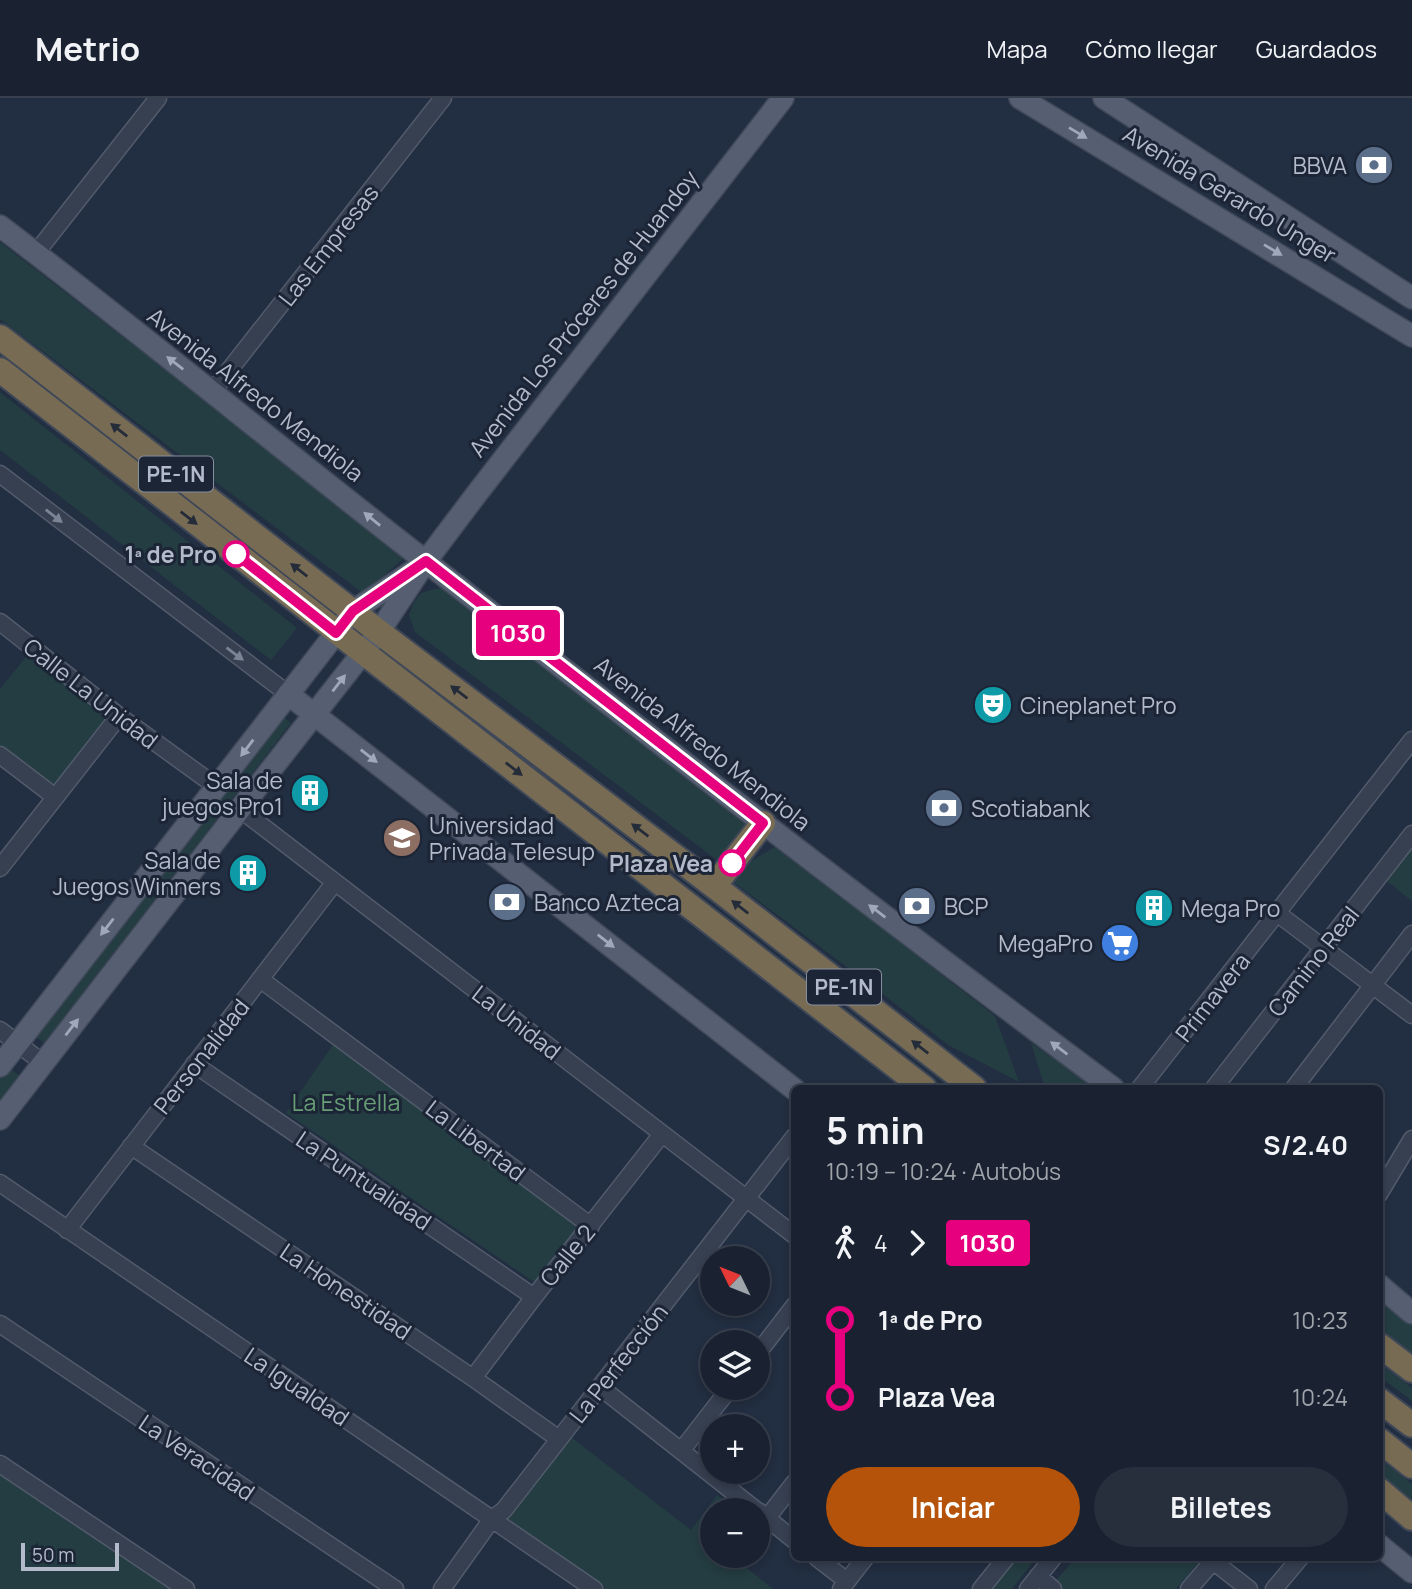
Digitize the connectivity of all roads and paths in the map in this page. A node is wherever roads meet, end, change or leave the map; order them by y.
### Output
1 (158, 98) edge
2 (443, 98) edge
3 (783, 98) edge
4 (1020, 98) edge
5 (1104, 98) edge
6 (0, 226) edge
7 (36, 253) junction
8 (1412, 298) edge
9 (1412, 335) edge
10 (0, 337) edge
11 (0, 370) edge
12 (212, 392) junction
13 (0, 474) edge
14 (426, 561) junction
15 (353, 611) junction
16 (0, 622) edge
17 (379, 632) junction
18 (336, 633) junction
19 (362, 653) junction
20 (288, 694) junction
21 (315, 714) junction
22 (119, 716) junction
23 (1412, 740) edge
24 (0, 755) edge
25 (217, 787) junction
26 (55, 797) junction
27 (240, 809) junction
28 (763, 823) junction
29 (1412, 834) edge
30 (0, 868) edge
31 (335, 882) junction
32 (714, 886) junction
33 (1277, 913) junction
34 (1412, 934) edge
35 (1323, 948) junction
36 (260, 979) junction
37 (1372, 986) junction
38 (1412, 1015) edge
39 (8, 1037) edge
40 (43, 1063) junction
41 (194, 1064) junction
42 (0, 1066) edge
43 (920, 1085) edge
44 (970, 1085) edge
45 (1109, 1085) edge
46 (1142, 1085) edge
47 (1216, 1085) edge
48 (1296, 1085) edge
49 (791, 1087) edge
50 (0, 1119) edge
51 (662, 1134) junction
52 (1412, 1139) edge
53 (791, 1141) edge
54 (131, 1146) junction
55 (0, 1183) edge
56 (1383, 1187) edge
57 (746, 1198) junction
58 (591, 1226) junction
59 (67, 1230) junction
60 (791, 1233) edge
61 (1383, 1288) edge
62 (534, 1297) junction
63 (791, 1310) edge
64 (1412, 1313) edge
65 (0, 1324) edge
66 (770, 1337) edge
67 (1383, 1348) edge
68 (1412, 1370) edge
69 (473, 1378) junction
70 (600, 1387) junction
71 (721, 1400) edge
72 (1383, 1403) edge
73 (1412, 1426) edge
74 (559, 1438) junction
75 (1383, 1443) edge
76 (681, 1451) junction
77 (0, 1464) edge
78 (1412, 1465) edge
79 (791, 1486) edge
80 (1383, 1493) edge
81 (741, 1498) edge
82 (770, 1504) edge
83 (1383, 1517) edge
84 (1412, 1518) edge
85 (492, 1519) junction
86 (770, 1521) edge
87 (1412, 1529) edge
88 (791, 1537) edge
89 (1383, 1548) edge
90 (820, 1561) edge
91 (864, 1561) edge
92 (1004, 1561) edge
93 (1051, 1561) edge
94 (1210, 1561) edge
95 (1214, 1561) edge
96 (1297, 1561) edge
97 (1412, 1572) edge
98 (573, 1583) edge
99 (1033, 1583) edge
100 (844, 1585) edge
101 (187, 1589) edge
102 (395, 1589) edge
103 (442, 1589) edge
104 (594, 1589) edge
105 (981, 1589) edge
106 (1054, 1589) edge
107 (1189, 1589) edge
108 (1249, 1589) edge
109 (1274, 1589) edge

1 - 7 street
2 - 12 street, Las Empresas
3 - 14 main road, Avenida Los Próceres de Huandoy
4 -> 9 main road, Avenida Gerardo Unger
5 - 8 main road, Avenida Gerardo Unger
6 - 7 main road, Avenida Alfredo Mendiola
12 -> 7 main road, Avenida Alfredo Mendiola
15 -> 10 highway, PE-1N
11 -> 18 highway, PE-1N
14 -> 12 main road, Avenida Alfredo Mendiola
13 -> 20 street
14 - 15 main road, Avenida Los Próceres de Huandoy
14 - 17 main road, Avenida Los Próceres de Huandoy
14 - 28 main road, Avenida Alfredo Mendiola
15 - 17 highway, PE-1N
15 - 18 main road, Avenida Los Próceres de Huandoy
16 - 22 street, Calle La Unidad
17 - 19 main road, Avenida Los Próceres de Huandoy
32 -> 17 highway, PE-1N
18 - 19 highway, PE-1N
18 - 20 main road, Avenida Los Próceres de Huandoy
21 -> 19 main road, Avenida Los Próceres de Huandoy
19 -> 43 highway, PE-1N
20 - 21 main road
20 -> 25 main road, Avenida Los Próceres de Huandoy
21 - 27 main road, Avenida Los Próceres de Huandoy
21 -> 49 main road
22 - 25 street, Calle La Unidad
22 - 26 street
23 - 33 street, Primavera
24 - 26 street
25 -> 39 main road, Avenida Los Próceres de Huandoy
26 - 30 street
27 - 31 street, La Unidad
40 -> 27 main road, Avenida Los Próceres de Huandoy
28 - 32 highway
45 -> 28 main road, Avenida Alfredo Mendiola
29 - 35 street, Camino Real
31 - 36 street, Personalidad
31 - 51 street, La Unidad
44 -> 32 highway, PE-1N
33 - 35 street
33 - 46 street, Primavera
34 - 37 street
35 - 37 street
35 - 47 street, Camino Real
36 - 41 street, Personalidad
36 - 58 street, La Libertad
37 - 38 street
37 - 48 street
39 - 40 street
39 - 42 main road, Avenida Los Próceres de Huandoy
40 - 50 main road, Avenida Los Próceres de Huandoy
41 - 54 street, Personalidad
41 - 62 street, La Puntualidad
51 - 57 street, La Unidad
51 - 58 street, Calle 2
52 - 56 street
53 - 57 street, La Perfección
54 - 59 street, Personalidad
54 - 69 street, La Honestidad
55 - 59 street, La Igualdad
57 - 60 street, La Unidad
57 - 70 street, La Perfección
58 - 62 street, Calle 2
59 - 85 street, La Igualdad
61 - 64 main road
62 - 69 street, Calle 2
63 - 66 street
65 - 102 street, La Veracidad
67 - 68 highway
69 - 74 street, La Honestidad
70 - 74 street, La Perfección
70 - 76 street
71 - 76 street
72 - 73 highway
74 - 85 street, La Perfección
75 - 78 highway
76 - 81 street
77 - 101 street
79 - 82 street
80 - 84 highway
83 - 87 highway
85 - 98 street, La Igualdad
85 - 103 street, La Perfección
86 - 88 street
89 - 97 main road
90 - 100 street
91 - 100 street
92 - 105 street
93 - 99 street
94 - 107 street
95 - 108 street
96 - 109 street
98 - 104 street, La Igualdad
99 - 106 street

